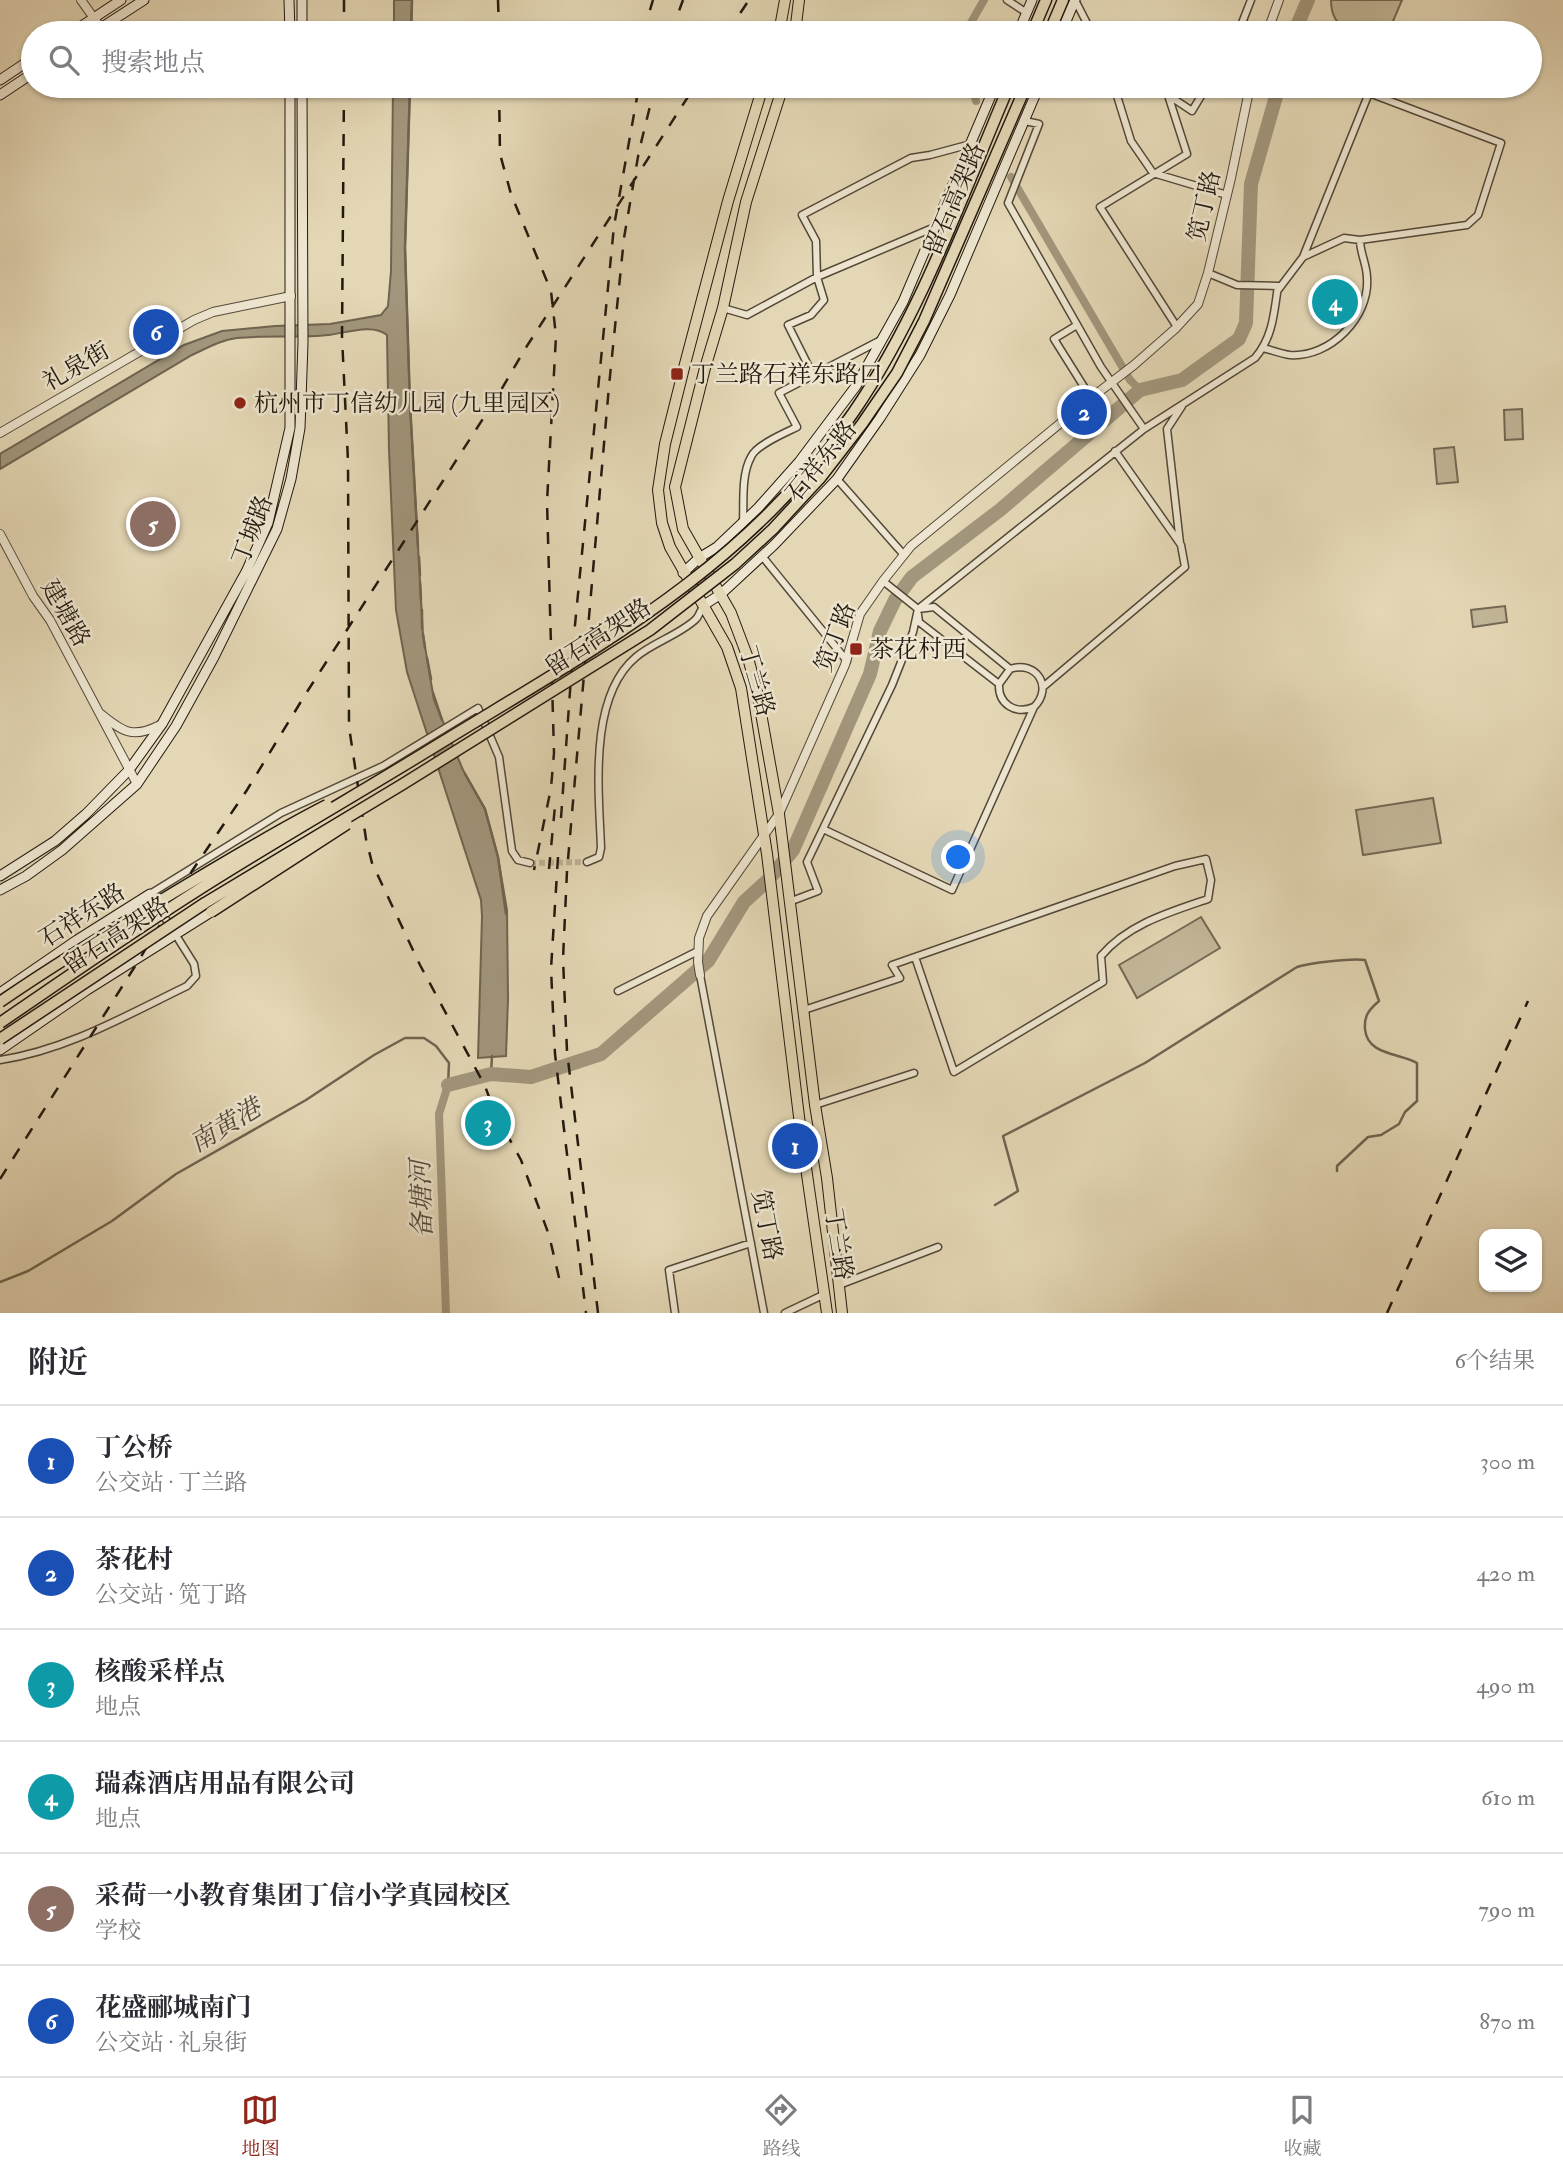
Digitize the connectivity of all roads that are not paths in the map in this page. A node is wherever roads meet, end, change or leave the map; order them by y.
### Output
1 (81, 0) edge
2 (121, 0) edge
3 (144, 0) edge
4 (289, 0) edge
5 (302, 0) edge
6 (785, 0) edge
7 (799, 0) edge
8 (1007, 0) edge
9 (1032, 0) edge
10 (1046, 0) edge
11 (1063, 0) edge
12 (1075, 0) edge
13 (1251, 0) edge
14 (1279, 0) edge
15 (1027, 13) junction
16 (94, 18) junction
17 (89, 21) edge
18 (95, 21) edge
19 (112, 21) edge
20 (290, 21) edge
21 (302, 21) edge
22 (781, 21) edge
23 (796, 21) edge
24 (1023, 21) edge
25 (1037, 21) edge
26 (1054, 21) edge
27 (1066, 21) edge
28 (1086, 21) edge
29 (1243, 21) edge
30 (1271, 21) edge
31 (21, 66) edge
32 (0, 80) edge
33 (21, 81) edge
34 (0, 95) edge
35 (290, 98) edge
36 (302, 98) edge
37 (759, 98) edge
38 (779, 98) edge
39 (990, 98) edge
40 (1004, 98) edge
41 (1021, 98) edge
42 (1035, 98) edge
43 (1118, 98) edge
44 (1169, 98) edge
45 (1172, 98) edge
46 (1200, 98) edge
47 (1247, 98) edge
48 (1367, 98) edge
49 (1382, 98) edge
50 (1025, 121) junction
51 (971, 144) junction
52 (1153, 173) junction
53 (1227, 195) junction
54 (935, 227) junction
55 (1360, 240) junction
56 (1303, 257) junction
57 (1208, 273) junction
58 (817, 277) junction
59 (1278, 289) junction
60 (291, 296) junction
61 (723, 308) junction
62 (1077, 325) junction
63 (1177, 327) junction
64 (886, 337) junction
65 (1263, 348) junction
66 (813, 375) junction
67 (1114, 387) junction
68 (1091, 398) junction
69 (1184, 404) junction
70 (1144, 429) junction
71 (0, 433) edge
72 (1115, 451) junction
73 (836, 479) junction
74 (743, 522) junction
75 (0, 534) edge
76 (1181, 545) junction
77 (904, 555) junction
78 (762, 556) junction
79 (699, 558) junction
80 (683, 573) junction
81 (886, 584) junction
82 (721, 594) junction
83 (704, 605) junction
84 (918, 609) junction
85 (847, 661) junction
86 (1010, 669) junction
87 (999, 684) junction
88 (1044, 687) junction
89 (1034, 706) junction
90 (98, 712) junction
91 (162, 724) junction
92 (129, 770) junction
93 (395, 772) junction
94 (137, 784) junction
95 (403, 784) junction
96 (779, 814) junction
97 (823, 829) junction
98 (764, 836) junction
99 (587, 862) dead end
100 (530, 863) dead end
101 (0, 876) edge
102 (0, 890) edge
103 (150, 894) junction
104 (789, 902) junction
105 (211, 912) joint
106 (176, 935) junction
107 (698, 951) junction
108 (915, 957) junction
109 (700, 975) joint
110 (618, 991) dead end
111 (0, 993) edge
112 (0, 1002) edge
113 (804, 1010) junction
114 (0, 1023) edge
115 (0, 1039) edge
116 (0, 1051) edge
117 (0, 1060) edge
118 (914, 1073) dead end
119 (815, 1105) junction
120 (751, 1243) junction
121 (938, 1247) dead end
122 (839, 1284) junction
123 (825, 1294) junction
124 (675, 1313) edge
125 (764, 1313) edge
126 (785, 1313) edge
127 (827, 1313) edge
128 (842, 1313) edge

1 - 16 street
2 - 16 main road
3 - 19 main road
4 - 20 main road
5 - 21 main road
6 - 22 main road
7 - 23 main road
8 - 15 street
9 - 15 main road
10 - 25 highway
11 - 26 highway
12 - 27 main road
12 - 28 street
13 - 29 street
14 - 30 street
15 - 24 main road
16 - 17 main road
16 - 18 street
31 - 32 main road
33 - 34 main road
35 - 60 main road, 丁城路
36 - 94 main road, 丁城路
37 - 80 main road, 丁兰路
38 - 61 main road, 丁兰路
39 - 51 main road, 石祥东路
40 - 93 highway, 留石高架路, bridge
41 - 95 highway, 留石高架路, bridge
42 - 50 main road, 石祥东路
43 - 52 street
44 - 52 street
45 - 46 street
47 - 53 street, 笕丁路
48 - 56 street
49 - 55 street
50 - 62 street
50 - 73 main road, 石祥东路
51 - 54 main road, 石祥东路
51 - 58 street
52 - 53 street
52 - 63 street
53 - 57 street, 笕丁路
54 - 58 street
54 - 64 main road, 石祥东路
55 - 56 street
55 - 65 street
56 - 59 street
57 - 59 street
57 - 63 street, 笕丁路
58 - 61 street
58 - 66 street
59 - 65 street
60 - 71 street, 礼泉街
60 - 91 main road, 丁城路
61 - 79 main road, 丁兰路
62 - 67 street
62 - 68 street
63 - 67 street, 笕丁路
64 - 66 street
64 - 74 main road, 石祥东路
65 - 69 street
66 - 74 street
67 - 68 street, 笕丁路
67 - 70 street
68 - 77 street, 笕丁路
69 - 70 street
69 - 76 street
70 - 72 street
72 - 76 street
72 - 84 street
73 - 77 street
73 - 78 main road, 石祥东路
74 - 79 main road, 石祥东路
75 - 90 street, 建塘路
76 - 88 street
77 - 81 street, 笕丁路
78 - 82 main road, 石祥东路
78 - 85 street
79 - 80 main road, 石祥东路
79 - 82 main road, 丁兰路
80 - 83 main road, 丁兰路
81 - 84 street
81 - 85 street, 笕丁路
82 - 83 main road, 石祥东路
82 - 96 main road, 丁兰路
83 - 98 main road, 丁兰路
83 - 99 street
84 - 86 street
84 - 87 street
84 - 97 street
85 - 96 street, 笕丁路
86 - 87 street
86 - 88 street
87 - 89 street
88 - 89 street
89 - 97 street
90 - 91 street, 建塘路
90 - 92 street, 建塘路
91 - 92 main road, 丁城路
92 - 94 street, 建塘路
92 - 101 main road, 丁城路
93 - 112 highway, bridge
93 - 114 highway, 留石高架路, bridge
94 - 102 main road, 丁城路
95 - 105 highway, bridge
95 - 115 highway, 留石高架路, bridge
96 - 98 street, 笕丁路
96 - 104 main road, 丁兰路
97 - 104 street
98 - 107 street, 笕丁路
98 - 123 main road, 丁兰路
100 - 103 street
103 - 106 street
103 - 111 main road, 石祥东路
104 - 113 main road, 丁兰路
105 - 106 main road
106 - 116 main road
106 - 117 street
107 - 109 street, 笕丁路
107 - 110 street
108 - 108 street
108 - 113 street
109 - 120 street, 笕丁路
113 - 119 main road, 丁兰路
118 - 119 street
119 - 122 main road, 丁兰路
120 - 124 street
120 - 125 street, 笕丁路
121 - 122 street
122 - 128 main road, 丁兰路
123 - 126 street
123 - 127 main road, 丁兰路

